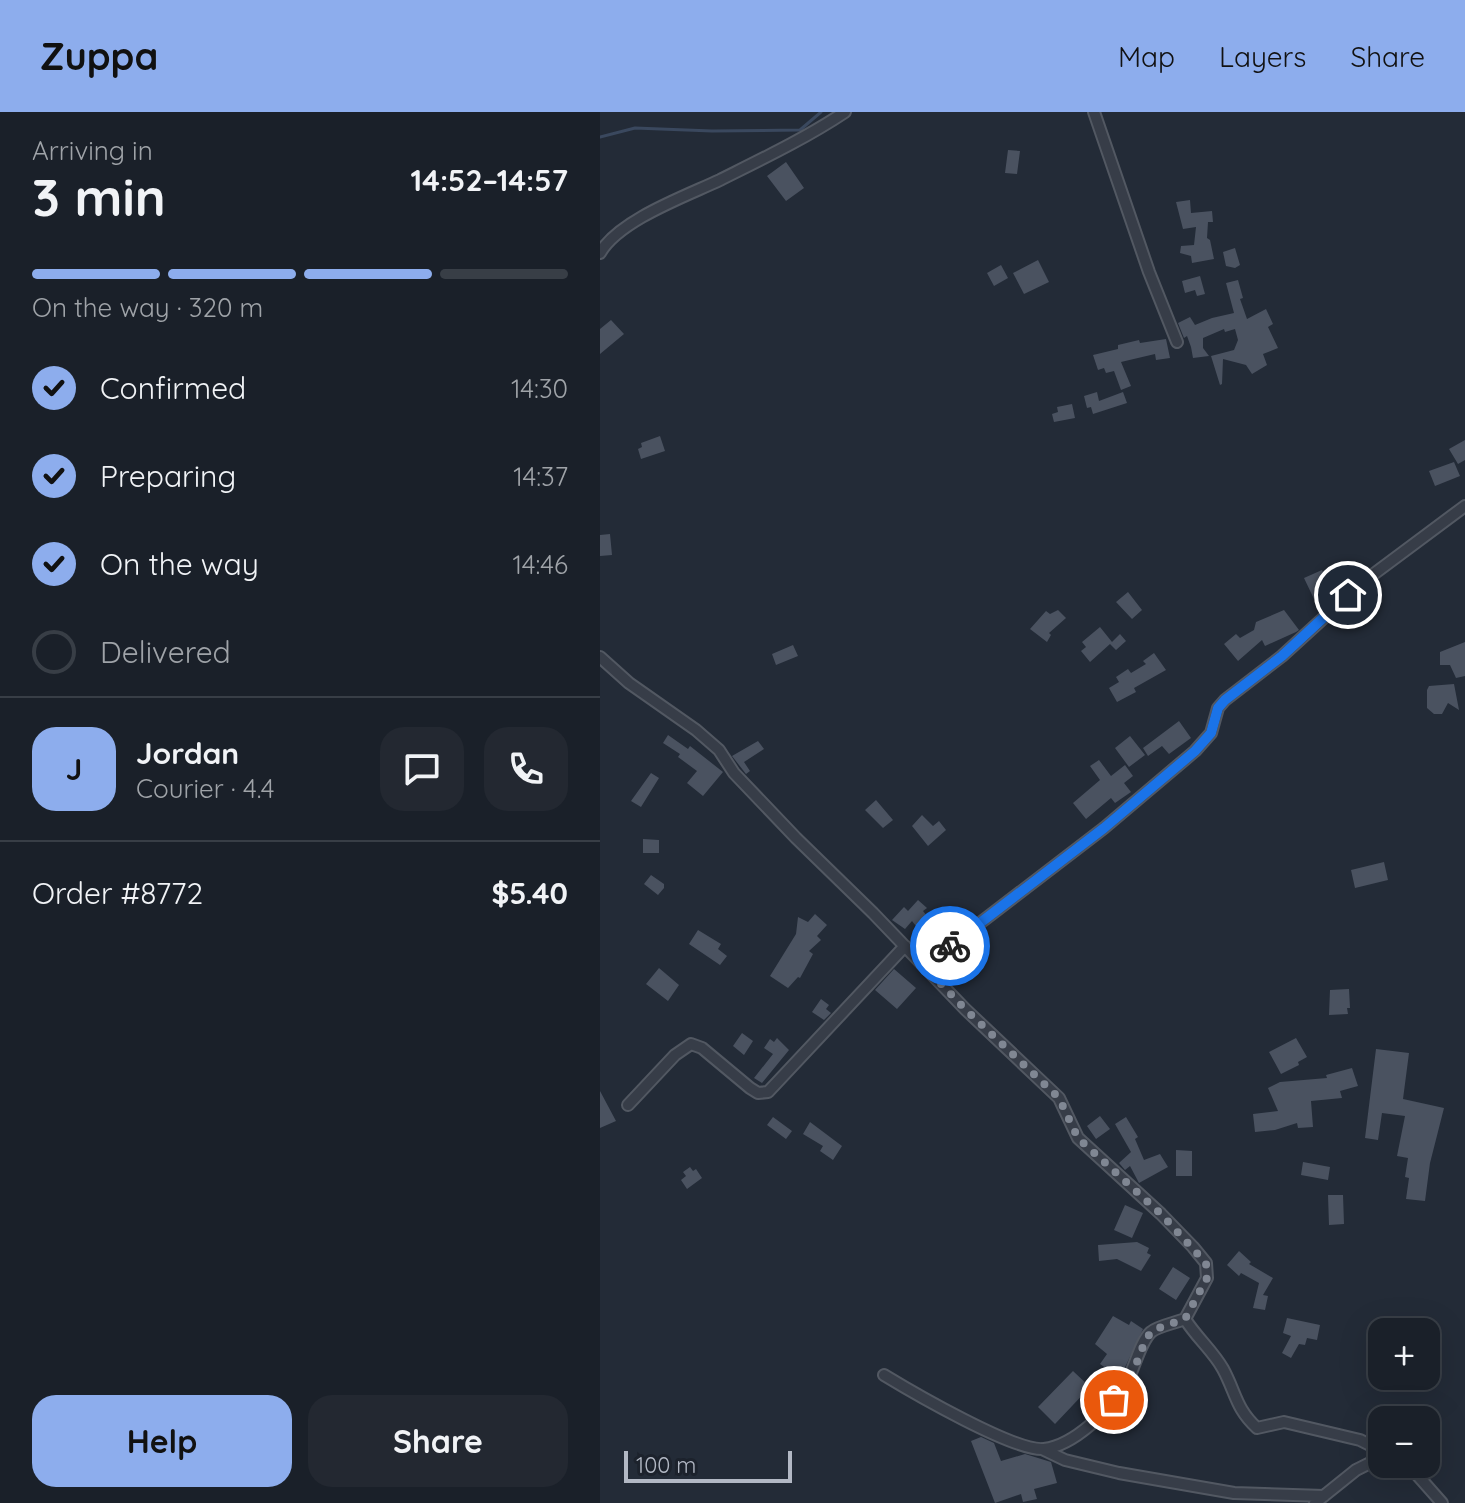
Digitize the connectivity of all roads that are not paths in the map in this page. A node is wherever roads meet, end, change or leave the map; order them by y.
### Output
1 (845, 112) edge
2 (1094, 112) edge
3 (600, 253) edge
4 (1177, 342) dead end
5 (1465, 506) edge
6 (600, 657) edge
7 (905, 946) junction
8 (924, 966) junction
9 (628, 1105) dead end
10 (1185, 1319) junction
11 (884, 1375) dead end
12 (1368, 1445) edge
13 (1042, 1449) junction
14 (1368, 1463) edge
15 (1420, 1478) edge
16 (1320, 1499) edge
17 (1442, 1503) edge

1 - 3 street
2 - 4 street
5 - 8 street
6 - 7 street
7 - 8 street
7 - 9 street
8 - 10 street
10 - 12 street
10 - 13 street
11 - 13 street
13 - 16 street
14 - 16 street
15 - 17 street

